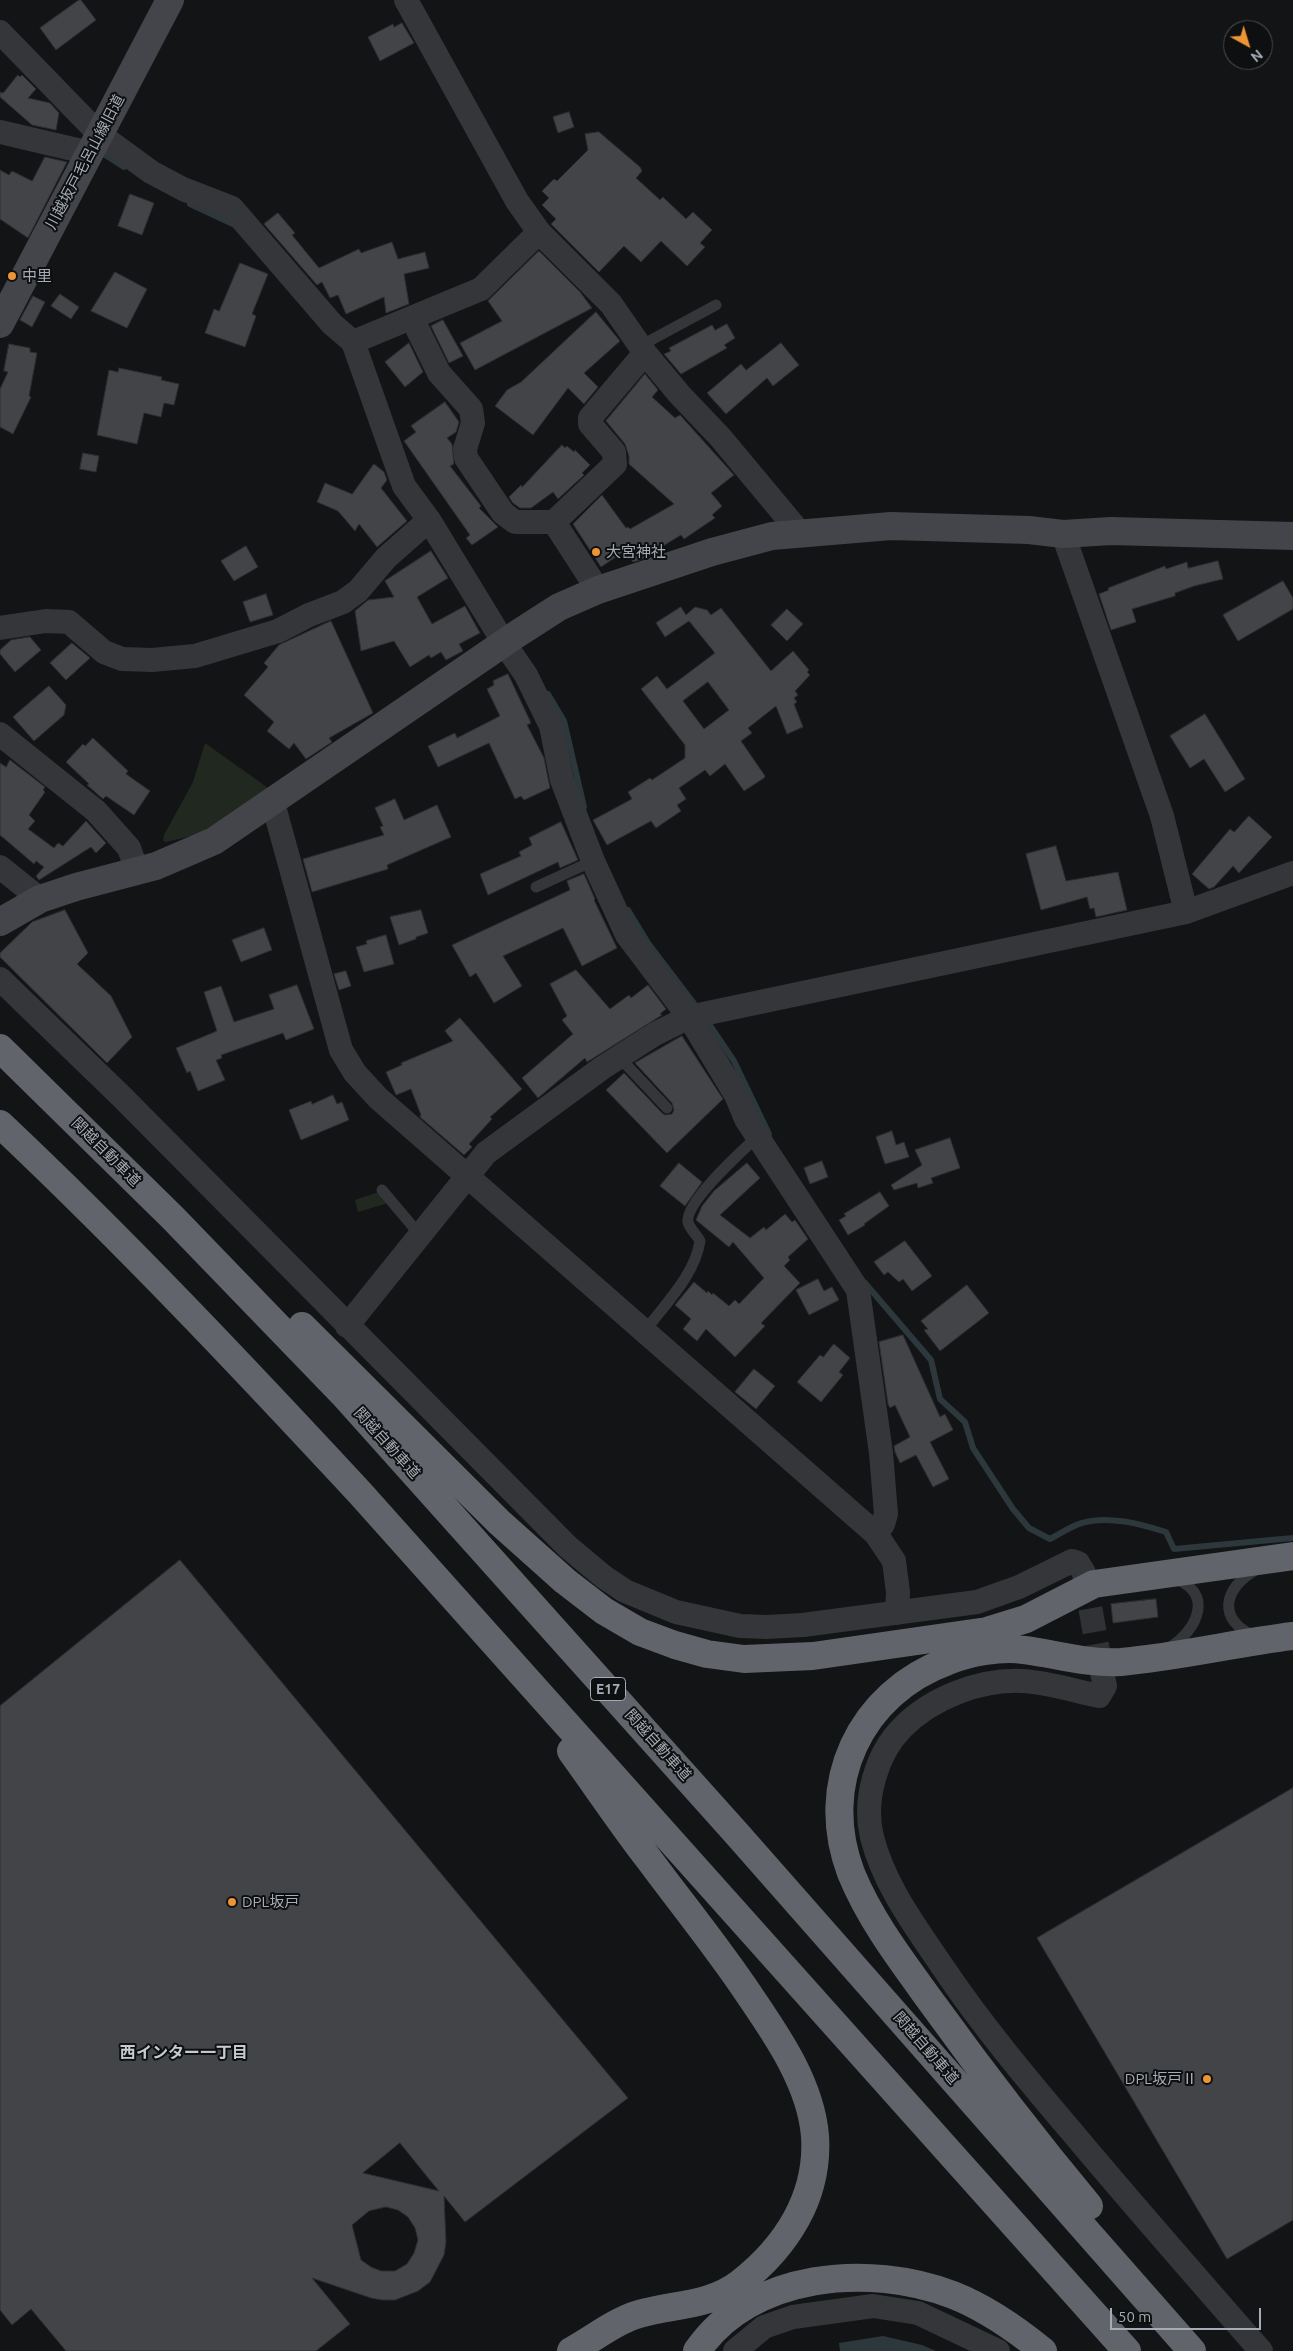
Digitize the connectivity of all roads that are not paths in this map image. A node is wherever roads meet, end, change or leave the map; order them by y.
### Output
1 (170, 0) edge
2 (406, 0) edge
3 (0, 32) edge
4 (0, 132) edge
5 (94, 144) junction
6 (539, 232) junction
7 (716, 304) dead end
8 (412, 318) junction
9 (0, 324) edge
10 (643, 349) junction
11 (356, 351) junction
12 (429, 520) junction
13 (554, 522) junction
14 (800, 533) junction
15 (1063, 534) junction
16 (1293, 536) edge
17 (598, 590) junction
18 (0, 628) edge
19 (509, 640) junction
20 (0, 734) edge
21 (273, 803) junction
22 (593, 861) junction
23 (0, 868) edge
24 (137, 871) junction
25 (1293, 873) edge
26 (536, 887) dead end
27 (40, 899) junction
28 (1186, 912) junction
29 (0, 922) edge
30 (0, 979) edge
31 (696, 1016) junction
32 (0, 1048) edge
33 (619, 1057) junction
34 (666, 1108) dead end
35 (0, 1124) edge
36 (758, 1136) junction
37 (466, 1175) junction
38 (382, 1190) dead end
39 (173, 1218) junction
40 (420, 1235) junction
41 (348, 1326) junction
42 (646, 1331) junction
43 (876, 1534) junction
44 (1283, 1557) edge
45 (1084, 1573) dead end
46 (1160, 1573) junction
47 (454, 1596) junction
48 (897, 1613) junction
49 (1293, 1636) edge
50 (1262, 1640) junction
51 (1155, 1657) junction
52 (1102, 1673) tunnel mouth
53 (575, 2349) edge
54 (698, 2351) edge
55 (735, 2351) edge
56 (998, 2351) edge
57 (1043, 2351) edge
58 (1127, 2351) edge
59 (1192, 2351) edge
60 (1204, 2351) edge
61 (1261, 2351) edge

1 - 5 street, 川越坂戸毛呂山線旧道
2 - 6 street
3 - 5 street
4 - 5 street
5 - 9 street, 川越坂戸毛呂山線旧道
5 - 11 street
6 - 8 street
6 - 10 street
7 - 10 lane
8 - 11 street
8 - 13 street
10 - 13 street
10 - 14 street
11 - 12 street
12 - 18 street
12 - 19 street
13 - 17 street
14 - 15 street
14 - 17 street
15 - 16 street
15 - 28 street
17 - 19 street
19 - 21 street
19 - 22 street
20 - 24 street
21 - 24 street
21 - 37 street
22 - 26 lane
22 - 31 street
23 - 27 street
24 - 27 street
25 - 28 street
27 - 29 street
28 - 31 street
30 - 41 street
31 - 33 street
31 - 36 street
32 - 39 highway, 関越自動車道 / E17
33 - 34 lane
33 - 37 street
35 - 47 highway
36 - 42 lane
36 - 43 street
37 - 40 street
37 - 42 street
38 - 40 lane
39 - 46 highway
39 - 59 highway, 関越自動車道 / E17
40 - 41 street
41 - 48 street
42 - 43 street
43 - 48 street
44 - 46 highway
44 - 50 lane
45 - 48 street
46 - 51 lane
47 - 53 highway
47 - 58 highway
49 - 50 highway
50 - 51 highway
51 - 60 highway
52 - 61 street
54 - 57 highway
55 - 56 street

